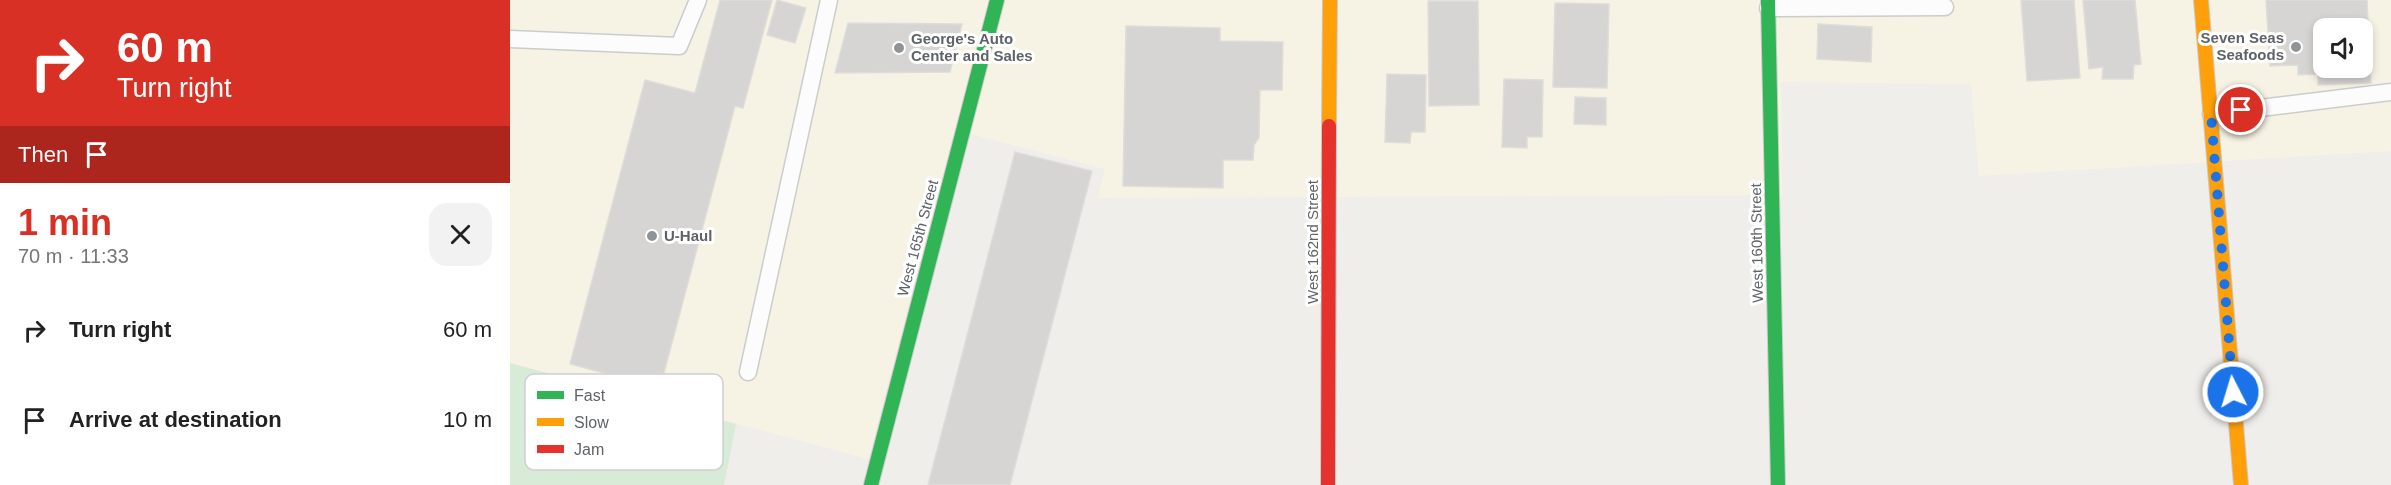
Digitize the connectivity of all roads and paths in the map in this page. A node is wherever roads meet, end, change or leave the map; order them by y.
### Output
1 (698, 0) edge
2 (829, 0) edge
3 (997, 0) edge
4 (1330, 0) edge
5 (2201, 0) edge
6 (1768, 4) edge
7 (1881, 4) edge
8 (1945, 7) dead end
9 (510, 39) edge
10 (2391, 92) edge
11 (2211, 114) junction
12 (748, 372) dead end
13 (871, 485) edge
14 (1328, 485) edge
15 (1778, 485) edge
16 (2241, 485) edge

1 - 9 lane
2 - 12 lane
3 - 13 street, West 165th Street
4 - 14 street, West 162nd Street
5 - 11 street
6 - 7 lane
6 - 15 street, West 160th Street
7 - 8 lane
10 - 11 lane
11 - 16 street

